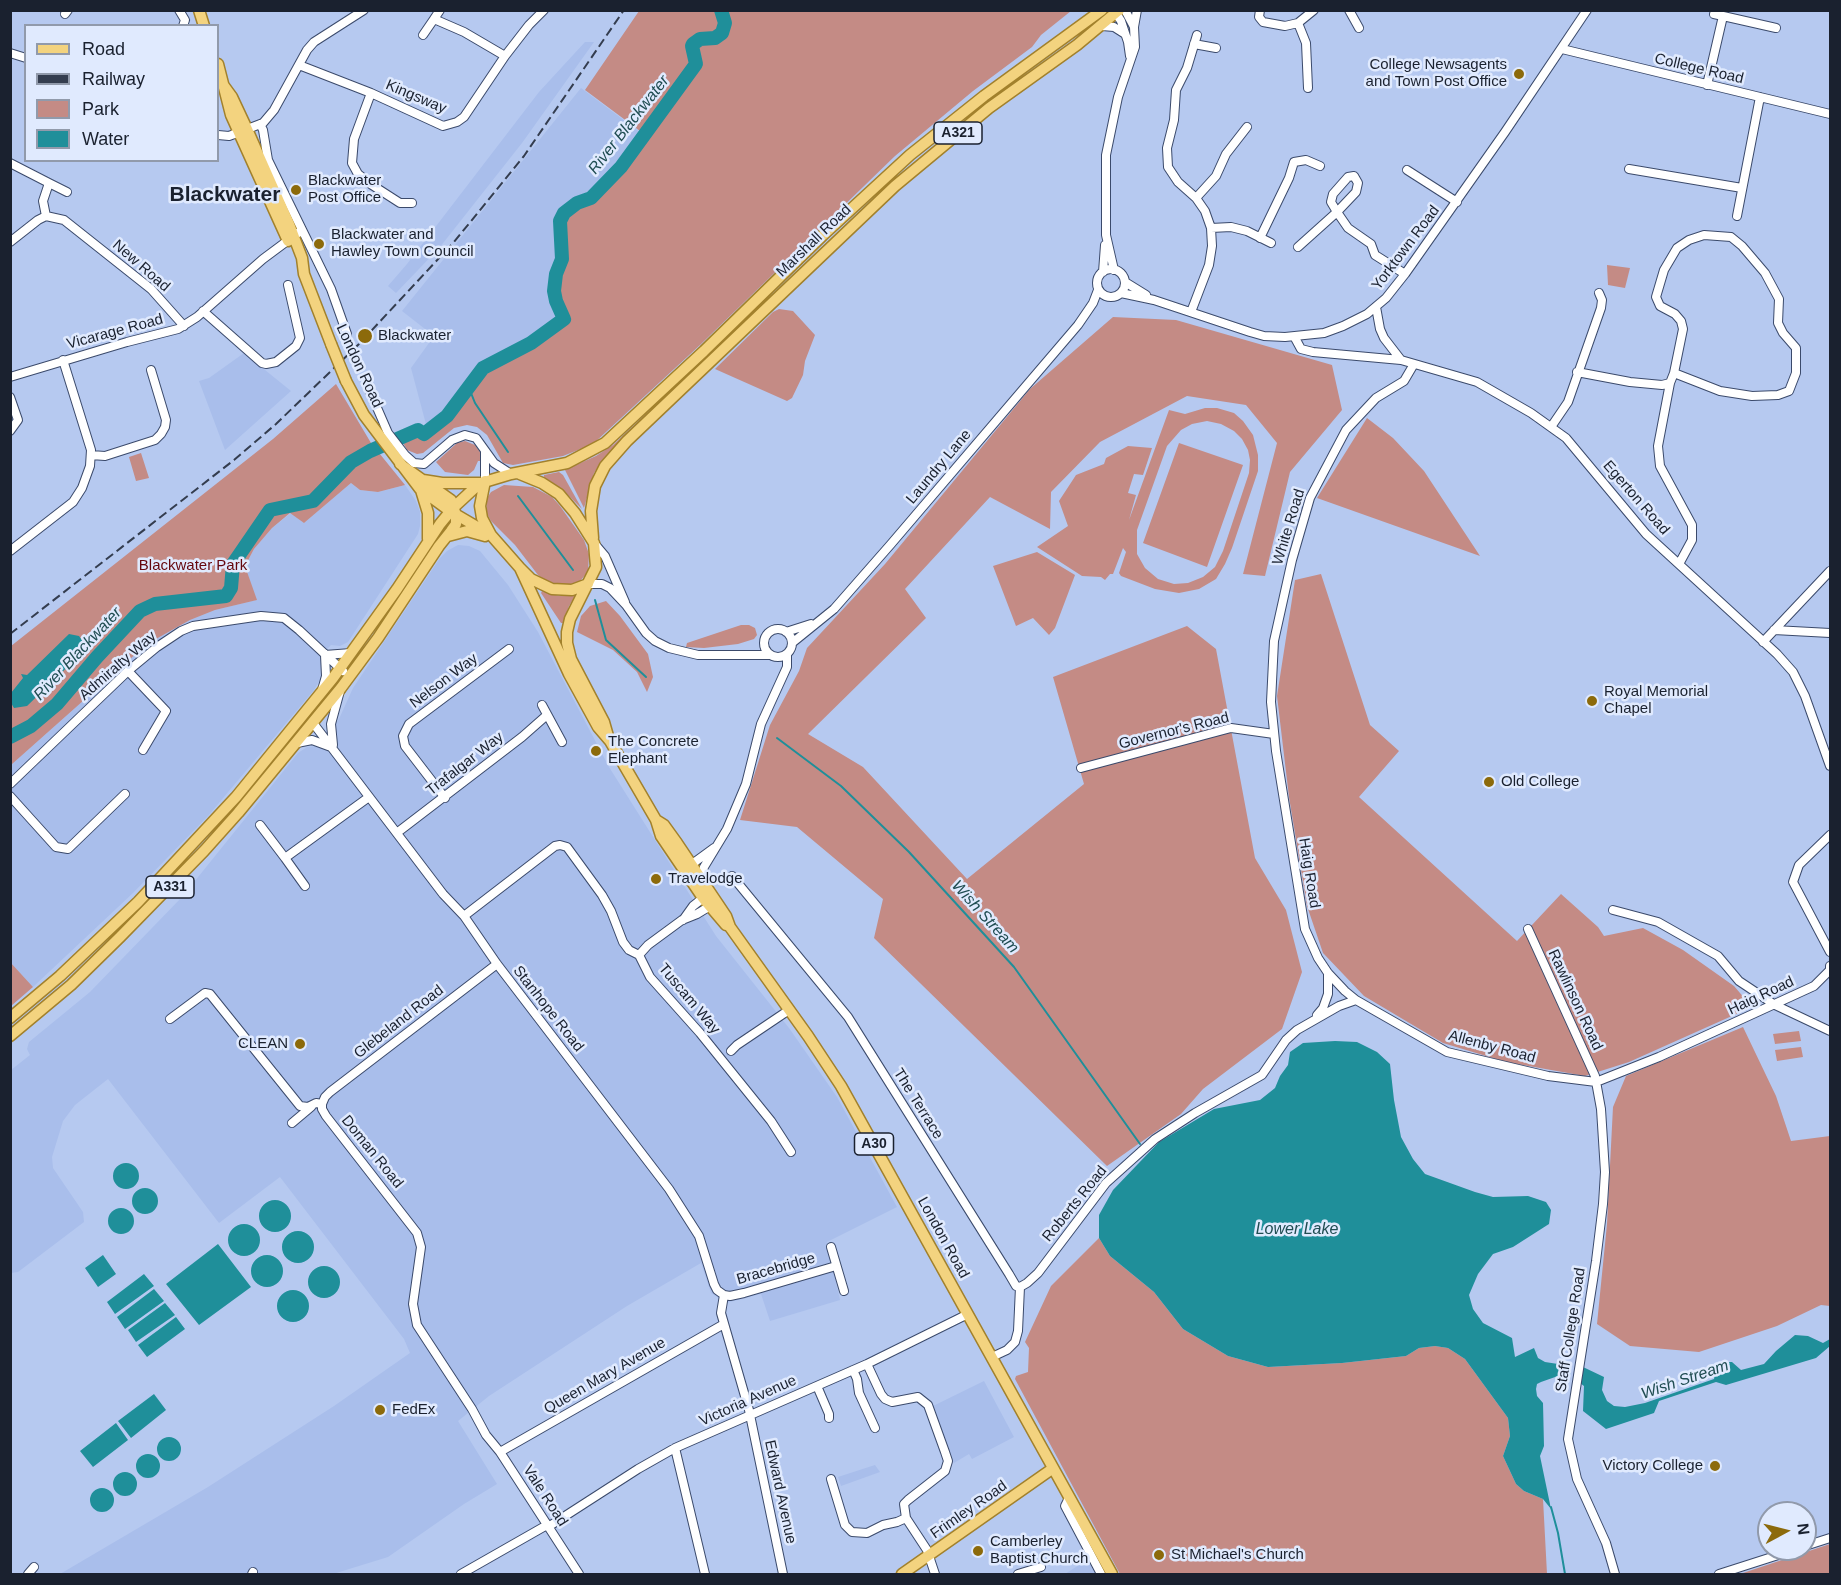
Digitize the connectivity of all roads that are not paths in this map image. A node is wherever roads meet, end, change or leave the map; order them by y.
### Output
1 (179, 10) edge
2 (364, 10) edge
3 (440, 10) edge
4 (544, 10) edge
5 (1102, 10) edge
6 (1137, 10) edge
7 (1260, 10) edge
8 (1314, 10) edge
9 (1350, 10) edge
10 (1587, 10) edge
11 (1119, 11) edge
12 (1714, 14) dead end
13 (1723, 16) junction
14 (434, 19) junction
15 (184, 23) edge
16 (1298, 23) junction
17 (1102, 26) junction
18 (1134, 27) junction
19 (1359, 28) dead end
20 (1776, 28) dead end
21 (1125, 34) junction
22 (423, 35) dead end
23 (1216, 48) dead end
24 (1562, 49) junction
25 (505, 56) junction
26 (1130, 60) junction
27 (299, 65) junction
28 (219, 68) edge
29 (1707, 85) junction
30 (1308, 88) dead end
31 (371, 93) junction
32 (1760, 97) junction
33 (1830, 114) edge
34 (260, 124) junction
35 (1247, 128) dead end
36 (243, 131) junction
37 (219, 135) edge
38 (265, 161) junction
39 (10, 163) edge
40 (1320, 166) dead end
41 (1629, 169) dead end
42 (1407, 170) dead end
43 (49, 183) junction
44 (1742, 188) junction
45 (67, 192) dead end
46 (1196, 198) junction
47 (412, 202) dead end
48 (1457, 202) junction
49 (46, 216) junction
50 (1737, 216) dead end
51 (1211, 228) junction
52 (294, 235) junction
53 (1106, 235) junction
54 (1260, 238) junction
55 (10, 242) edge
56 (1271, 243) dead end
57 (1298, 247) dead end
58 (1114, 270) junction
59 (1103, 272) junction
60 (1405, 274) junction
61 (1125, 282) junction
62 (288, 285) dead end
63 (1098, 290) junction
64 (1120, 293) junction
65 (1599, 293) dead end
66 (1110, 297) junction
67 (1154, 300) junction
68 (1376, 307) junction
69 (203, 311) junction
70 (1191, 312) junction
71 (1078, 325) junction
72 (184, 326) junction
73 (347, 334) dead end
74 (1294, 338) junction
75 (63, 360) junction
76 (1401, 360) junction
77 (1414, 364) junction
78 (151, 370) dead end
79 (1577, 372) junction
80 (1674, 372) junction
81 (10, 377) edge
82 (1670, 383) junction
83 (368, 387) dead end
84 (10, 397) edge
85 (1551, 427) junction
86 (10, 431) edge
87 (383, 434) junction
88 (484, 450) junction
89 (91, 455) junction
90 (402, 459) junction
91 (514, 474) junction
92 (483, 482) junction
93 (422, 485) junction
94 (454, 511) junction
95 (447, 537) junction
96 (494, 538) junction
97 (593, 540) junction
98 (427, 543) junction
99 (10, 551) edge
100 (1679, 564) junction
101 (520, 568) junction
102 (1830, 571) edge
103 (588, 584) junction
104 (626, 605) junction
105 (817, 622) junction
106 (1774, 630) junction
107 (786, 632) junction
108 (1830, 633) edge
109 (1763, 642) junction
110 (792, 643) junction
111 (764, 644) junction
112 (509, 650) dead end
113 (351, 654) junction
114 (787, 654) junction
115 (325, 655) junction
116 (722, 655) junction
117 (769, 655) junction
118 (340, 668) junction
119 (128, 671) junction
120 (349, 677) junction
121 (341, 688) junction
122 (321, 692) junction
123 (542, 705) dead end
124 (305, 713) junction
125 (547, 715) junction
126 (313, 723) junction
127 (1274, 734) junction
128 (609, 741) junction
129 (562, 742) dead end
130 (297, 743) junction
131 (334, 749) junction
132 (143, 750) dead end
133 (1828, 753) edge
134 (1830, 766) edge
135 (1081, 768) dead end
136 (10, 784) edge
137 (125, 794) dead end
138 (10, 796) edge
139 (369, 797) junction
140 (445, 798) junction
141 (260, 825) dead end
142 (398, 832) junction
143 (1830, 835) edge
144 (717, 846) junction
145 (285, 858) junction
146 (688, 868) junction
147 (732, 876) dead end
148 (703, 882) junction
149 (305, 886) dead end
150 (710, 900) junction
151 (1613, 910) dead end
152 (464, 916) junction
153 (1528, 929) dead end
154 (1830, 952) edge
155 (639, 955) junction
156 (496, 964) junction
157 (1830, 969) edge
158 (1328, 973) junction
159 (1356, 1000) junction
160 (1775, 1005) junction
161 (789, 1010) junction
162 (10, 1018) edge
163 (170, 1019) dead end
164 (1313, 1020) junction
165 (1830, 1031) edge
166 (10, 1036) edge
167 (731, 1051) dead end
168 (1596, 1082) junction
169 (322, 1104) junction
170 (311, 1107) junction
171 (292, 1123) dead end
172 (791, 1152) dead end
173 (831, 1247) dead end
174 (836, 1266) junction
175 (1020, 1287) junction
176 (844, 1292) dead end
177 (724, 1295) junction
178 (968, 1314) junction
179 (724, 1324) junction
180 (992, 1357) junction
181 (867, 1364) junction
182 (853, 1370) junction
183 (817, 1386) junction
184 (750, 1415) junction
185 (829, 1418) dead end
186 (875, 1428) dead end
187 (488, 1434) joint
188 (675, 1448) junction
189 (499, 1450) junction
190 (1052, 1469) junction
191 (831, 1479) dead end
192 (1069, 1498) junction
193 (906, 1518) junction
194 (548, 1526) junction
195 (930, 1556) junction
196 (1761, 1561) edge
197 (34, 1567) dead end
198 (1041, 1567) dead end
199 (462, 1574) edge
200 (28, 1575) edge
201 (579, 1575) edge
202 (705, 1575) edge
203 (783, 1575) edge
204 (902, 1575) edge
205 (934, 1575) edge
206 (1018, 1575) edge
207 (1101, 1575) edge
208 (1112, 1575) edge
209 (1615, 1575) edge
210 (1719, 1575) edge

1 - 15 street
2 - 27 street
3 - 14 street
4 - 25 street, Kingsway
5 - 91 main road, Marshall Road / A321
6 - 18 street
7 - 16 street
8 - 16 street
9 - 19 street
10 - 24 street, Yorktown Road
11 - 17 main road, Marshall Road / A321
11 - 18 street
11 - 21 street
12 - 13 street
13 - 20 street
13 - 29 street
14 - 22 street
14 - 25 street
16 - 30 street
17 - 21 street
17 - 97 main road, Marshall Road / A321
18 - 26 street
21 - 26 street
23 - 46 street
24 - 29 street, College Road
24 - 48 street, Yorktown Road
25 - 31 street, Kingsway
26 - 53 street
27 - 31 street, Kingsway
27 - 34 street
28 - 36 main road, London Road
29 - 32 street, College Road
31 - 47 street
32 - 33 street, College Road
32 - 44 street
34 - 36 street
34 - 38 street
35 - 46 street
36 - 37 street
36 - 38 main road, London Road
36 - 52 main road, London Road
38 - 52 main road, London Road
39 - 43 street
40 - 54 street
41 - 44 street
42 - 48 street
43 - 45 street
43 - 49 street
44 - 50 street
46 - 51 street
48 - 60 street, Yorktown Road
49 - 55 street
49 - 72 street, New Road
51 - 54 street
51 - 70 street
52 - 69 street, Vicarage Road
52 - 73 street
52 - 87 main road, London Road, bridge
53 - 58 street
53 - 59 street
54 - 56 street
57 - 60 street
58 - 59 street
58 - 61 street
59 - 63 street
60 - 68 street, Yorktown Road
61 - 64 street
61 - 67 street, Yorktown Road
62 - 69 street
63 - 66 street
63 - 71 street, Laundry Lane
64 - 66 street
64 - 67 street, Yorktown Road
65 - 79 street
66 - 71 street, Laundry Lane
67 - 70 street, Yorktown Road
68 - 74 street, Yorktown Road
68 - 76 street
69 - 72 street, Vicarage Road
70 - 74 street, Yorktown Road
71 - 105 street, Laundry Lane
72 - 75 street, Vicarage Road
74 - 76 street, Egerton Road
75 - 81 street, Vicarage Road
75 - 89 street
76 - 77 street, Egerton Road
77 - 85 street, Egerton Road
77 - 127 street, White Road
78 - 89 street
79 - 82 street
79 - 85 street
80 - 80 street
80 - 82 street
82 - 100 street
83 - 87 street
84 - 86 street
85 - 100 street, Egerton Road
87 - 90 street
87 - 90 main road, London Road
88 - 90 street
88 - 91 street
88 - 92 street
89 - 99 street
90 - 93 main road, London Road
91 - 92 main road, Marshall Road
91 - 97 main road
92 - 93 main road
92 - 94 main road, A331
92 - 96 main road
93 - 94 main road, London Road
93 - 98 main road
94 - 95 main road
94 - 96 main road, London Road
94 - 98 main road, A331
95 - 96 main road
95 - 120 main road, A331
96 - 101 main road
97 - 103 main road, Marshall Road
97 - 104 street
98 - 113 main road, A331
100 - 109 street, Egerton Road
101 - 103 main road
101 - 128 main road, London Road / A30
102 - 106 street
103 - 104 street
103 - 128 main road, London Road / A30
104 - 116 street
105 - 107 street, Laundry Lane
105 - 110 street, Laundry Lane
106 - 108 street
106 - 109 street
107 - 110 street
107 - 111 street
109 - 133 street, Egerton Road
110 - 114 street
111 - 116 street
111 - 117 street
112 - 140 street, Nelson Way
113 - 115 street
113 - 118 main road, A331
114 - 117 street
114 - 144 street
115 - 118 street, Admiralty Way
115 - 119 street, Admiralty Way
115 - 122 street
116 - 117 street
118 - 120 street, Admiralty Way
118 - 122 main road, A331
119 - 132 street
119 - 136 street, Admiralty Way
120 - 121 main road, A331
121 - 126 main road, A331
121 - 131 street
122 - 124 main road, A331
123 - 125 street
124 - 126 main road
124 - 162 main road, A331
125 - 129 street
125 - 140 street, Trafalgar Way
126 - 130 main road, A331
126 - 131 street, Stanhope Road
127 - 135 street, Governor's Road
127 - 158 street, Haig Road
128 - 146 main road, London Road / A30
130 - 131 street
130 - 166 main road, A331
131 - 139 street, Stanhope Road
133 - 134 street, Egerton Road
137 - 138 street
139 - 142 street, Stanhope Road
139 - 145 street
140 - 142 street, Trafalgar Way
141 - 145 street
142 - 152 street, Stanhope Road
143 - 154 street
144 - 146 street
144 - 148 street
145 - 149 street
146 - 148 main road, London Road / A30
146 - 150 main road, London Road / A30
147 - 175 street, The Terrace
148 - 150 main road, London Road / A30
150 - 155 street
150 - 161 main road, London Road / A30
151 - 160 street
152 - 155 street, Tuscam Way
152 - 156 street, Stanhope Road
153 - 168 street, Rawlinson Road
155 - 172 street, Tuscam Way
156 - 169 street, Glebeland Road
156 - 177 street, Stanhope Road
157 - 160 street, Haig Road
158 - 159 street, Haig Road
158 - 164 street
159 - 164 street
159 - 168 street, Allenby Road
160 - 165 street
160 - 168 street, Haig Road
161 - 167 street
161 - 178 main road, London Road / A30
163 - 170 street
164 - 175 street, Roberts Road
168 - 209 street, Staff College Road
169 - 170 street
169 - 187 street, Doman Road
170 - 171 street
173 - 174 street, Bracebridge
174 - 176 street, Bracebridge
174 - 177 street, Bracebridge
175 - 180 street
177 - 179 street
178 - 180 main road, London Road / A30
178 - 181 street, Victoria Avenue
179 - 184 street
179 - 189 street, Queen Mary Avenue
180 - 190 main road, London Road / A30
181 - 182 street, Victoria Avenue
181 - 193 street
182 - 183 street, Victoria Avenue
182 - 186 street
183 - 184 street, Victoria Avenue
183 - 185 street
184 - 188 street, Victoria Avenue
184 - 203 street, Edward Avenue
187 - 189 street, Vale Road
188 - 194 street, Victoria Avenue
188 - 202 street
189 - 194 street, Vale Road
190 - 192 main road, London Road / A30
190 - 195 main road, Frimley Road
191 - 193 street
192 - 207 street
192 - 208 main road, London Road / A30
193 - 195 street
194 - 199 street, Victoria Avenue
194 - 201 street, Vale Road
195 - 204 main road, Frimley Road
195 - 205 street
196 - 210 street
197 - 200 street
198 - 206 street

